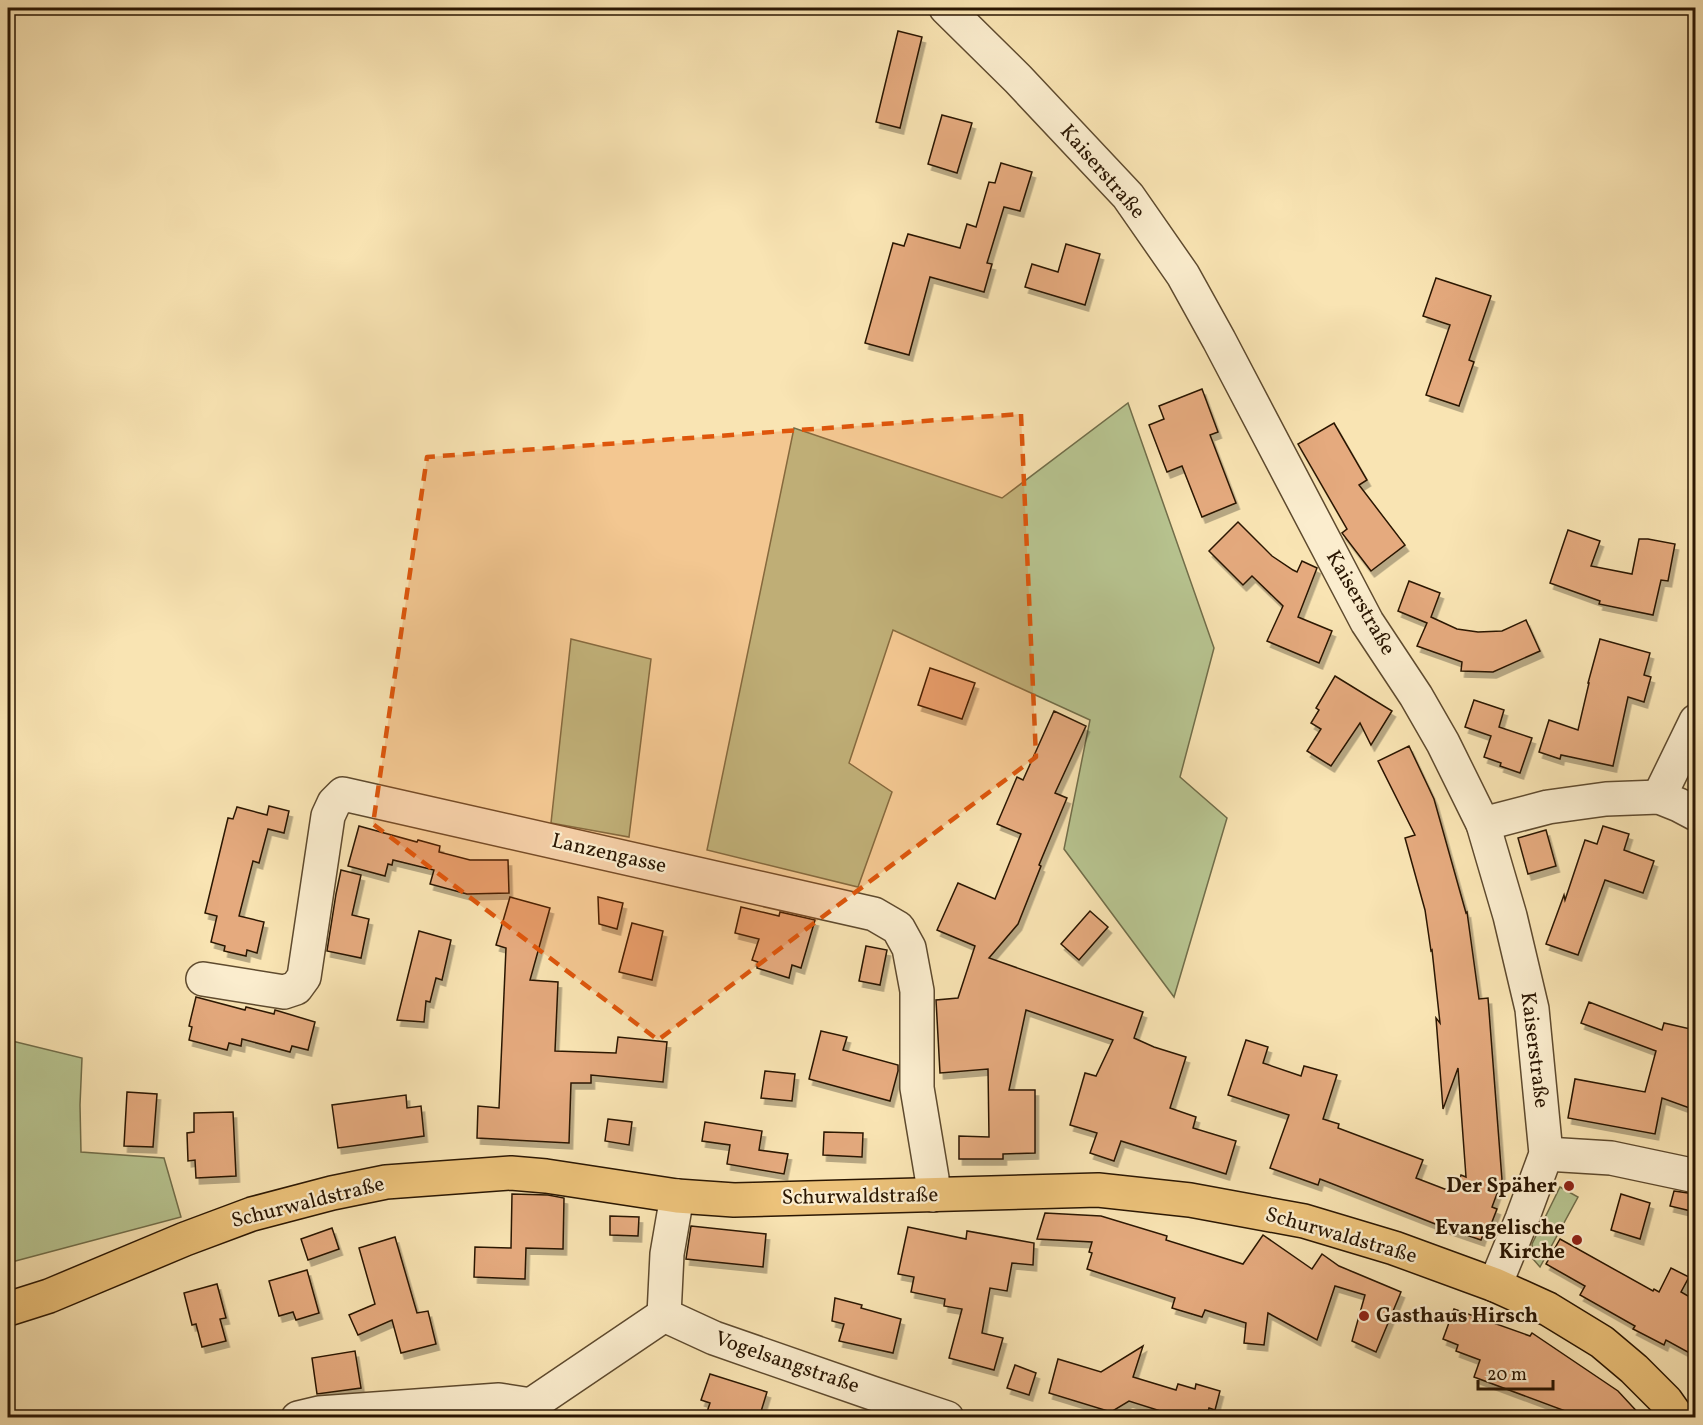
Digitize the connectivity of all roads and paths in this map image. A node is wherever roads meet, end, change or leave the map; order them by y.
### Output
1 (946, 8) edge
2 (1695, 721) edge
3 (1659, 797) junction
4 (1695, 814) edge
5 (1483, 824) junction
6 (203, 979) dead end
7 (1546, 1154) junction
8 (1695, 1176) edge
9 (933, 1195) junction
10 (677, 1196) junction
11 (1494, 1285) junction
12 (8, 1309) edge
13 (664, 1315) junction
14 (517, 1411) edge
15 (298, 1418) edge
16 (947, 1418) edge
17 (1678, 1418) edge

1 - 5 street, Kaiserstraße
2 - 3 street
3 - 4 street
3 - 5 street
5 - 7 street, Kaiserstraße
6 - 9 street, Lanzengasse
7 - 8 street
7 - 11 street, Kaiserstraße
9 - 10 main road, Schurwaldstraße
9 - 11 main road, Schurwaldstraße
10 - 12 main road, Schurwaldstraße
10 - 13 street
11 - 17 main road, Schurwaldstraße
13 - 14 street
13 - 16 street, Vogelsangstraße
14 - 15 street

